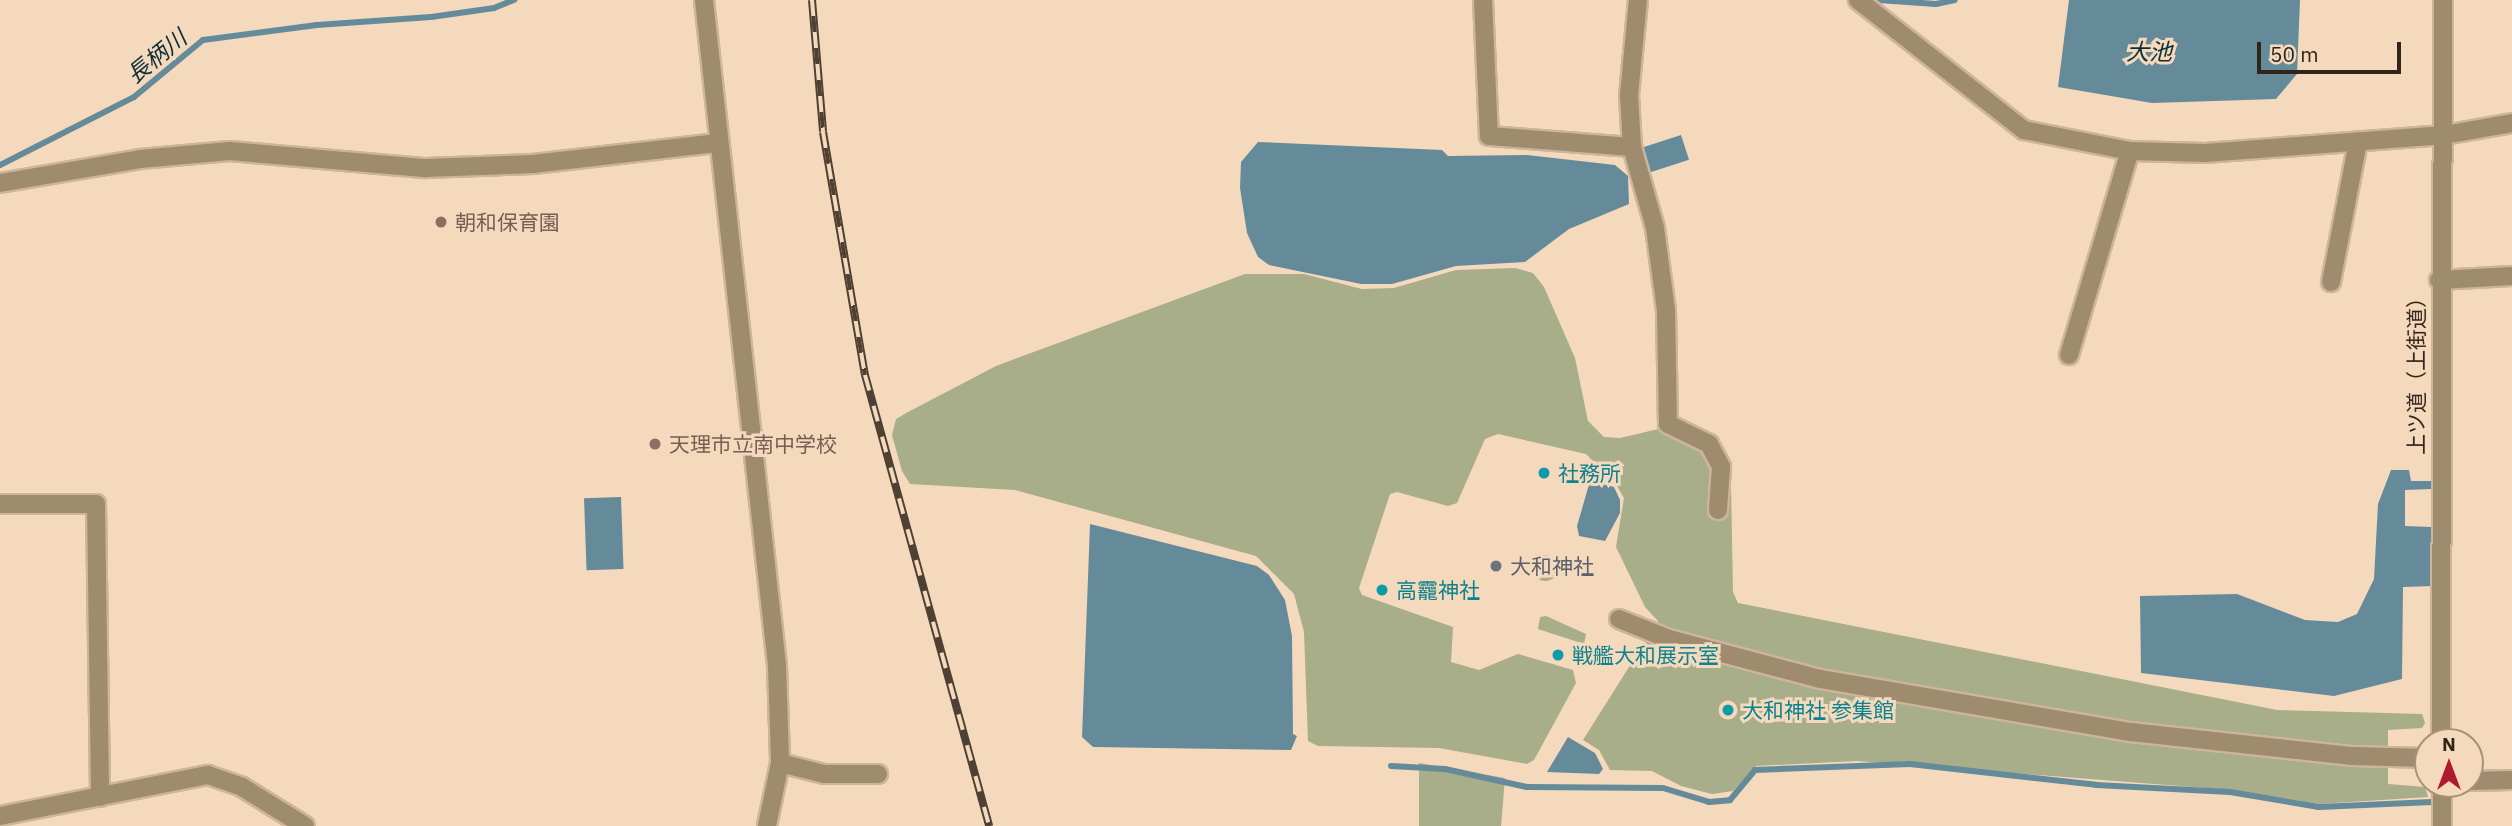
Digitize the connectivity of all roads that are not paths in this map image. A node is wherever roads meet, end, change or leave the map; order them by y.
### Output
1 (704, 0) edge
2 (1483, 0) edge
3 (1638, 0) edge
4 (1858, 0) edge
5 (2443, 0) edge
6 (2512, 123) edge
7 (2444, 135) junction
8 (2358, 142) junction
9 (716, 144) junction
10 (1632, 147) junction
11 (2130, 150) junction
12 (0, 183) edge
13 (2512, 276) edge
14 (2439, 279) junction
15 (2330, 282) dead end
16 (2070, 355) dead end
17 (0, 503) edge
18 (1718, 510) dead end
19 (1619, 619) dead end
20 (2441, 728) edge
21 (2414, 757) edge
22 (780, 763) junction
23 (878, 774) dead end
24 (2512, 780) edge
25 (2484, 781) edge
26 (100, 797) junction
27 (2442, 798) edge
28 (0, 816) edge
29 (305, 826) edge
30 (767, 826) edge
31 (2442, 826) edge

1 - 9 street
2 - 10 street
3 - 10 street
4 - 11 street
5 - 7 street, 上ツ道（上街道）
6 - 7 street
7 - 8 street
7 - 14 street, 上ツ道（上街道）
8 - 11 street
8 - 15 street
9 - 12 street
9 - 22 street
10 - 18 street
11 - 16 street
13 - 14 street
14 - 20 street, 上ツ道（上街道）
17 - 26 street
19 - 21 street
22 - 23 street
22 - 30 street
24 - 25 street
26 - 28 street
26 - 29 street
27 - 31 street

